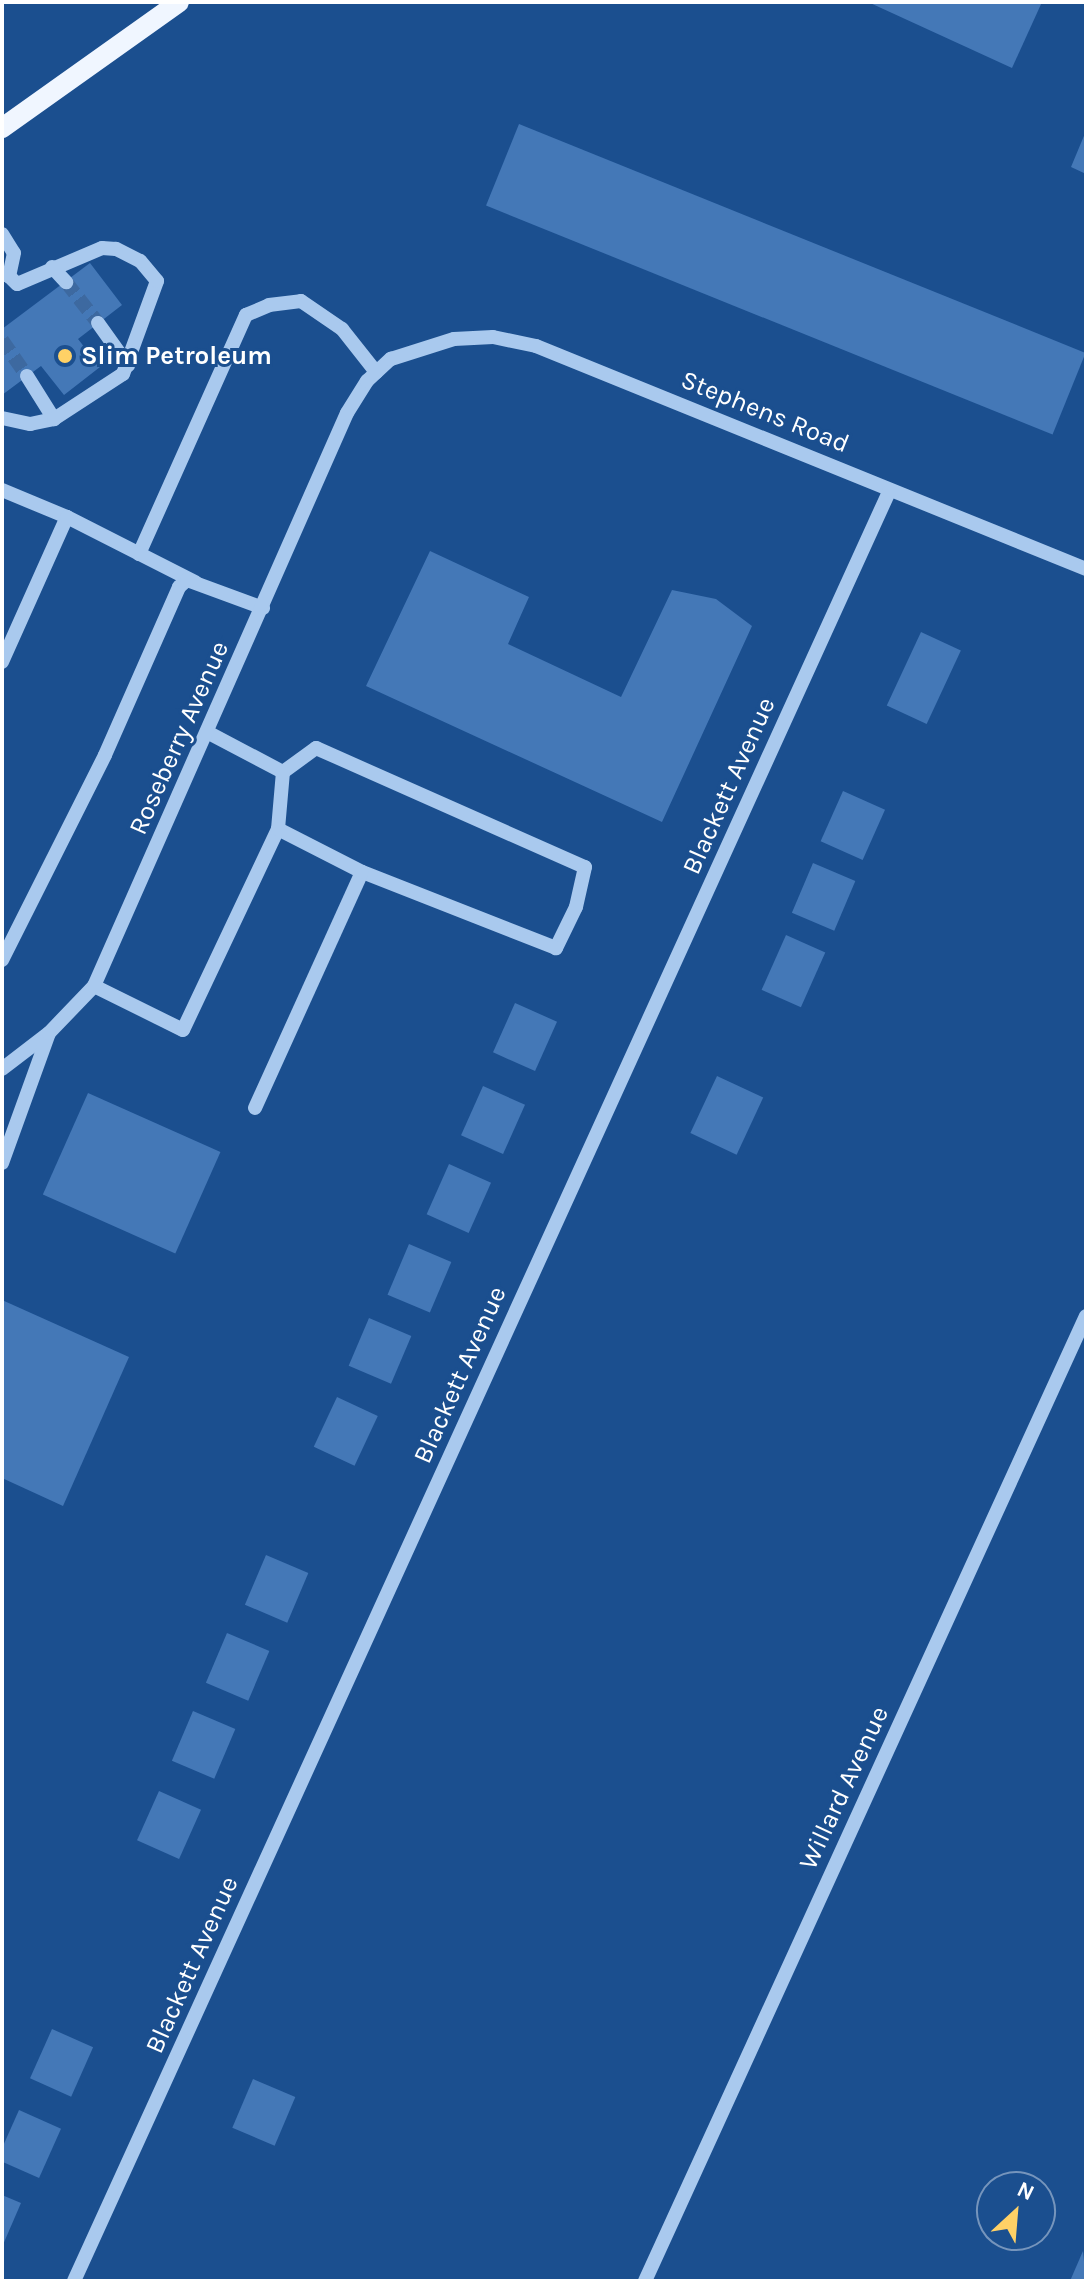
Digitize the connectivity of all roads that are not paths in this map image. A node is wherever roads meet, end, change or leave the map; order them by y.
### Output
1 (179, 2) edge
2 (2, 128) edge
3 (2, 234) edge
4 (52, 267) junction
5 (9, 278) edge
6 (66, 282) tunnel mouth
7 (2, 291) edge
8 (98, 323) tunnel mouth
9 (418, 348) joint
10 (128, 365) junction
11 (376, 372) junction
12 (27, 376) tunnel mouth
13 (2, 418) edge
14 (54, 419) junction
15 (2, 490) edge
16 (890, 490) junction
17 (67, 517) junction
18 (139, 554) junction
19 (1086, 569) edge
20 (198, 584) junction
21 (263, 608) junction
22 (2, 662) edge
23 (207, 732) junction
24 (283, 772) junction
25 (278, 829) junction
26 (362, 872) junction
27 (2, 960) edge
28 (94, 986) junction
29 (49, 1033) junction
30 (2, 1069) edge
31 (255, 1108) dead end
32 (2, 1163) edge
33 (1086, 1316) edge
34 (74, 2281) edge
35 (645, 2281) edge

1 - 2 main road
3 - 5 street
4 - 5 street
4 - 6 street
4 - 10 street
5 - 7 street
8 - 10 street
9 - 11 street, Roseberry Avenue
9 - 16 street, Stephens Road
10 - 14 street
11 - 18 street
11 - 21 street, Roseberry Avenue
12 - 14 street
13 - 14 street
15 - 17 street
16 - 19 street, Stephens Road
16 - 34 street, Blackett Avenue
17 - 18 street
17 - 22 street
18 - 20 street
20 - 21 street
20 - 27 street
21 - 23 street, Roseberry Avenue
23 - 24 street
23 - 28 street, Roseberry Avenue
24 - 25 street
24 - 26 street
25 - 26 street
25 - 28 street
26 - 31 street
28 - 29 street, Roseberry Avenue
29 - 30 street
29 - 32 street, Roseberry Avenue
33 - 35 street, Willard Avenue

